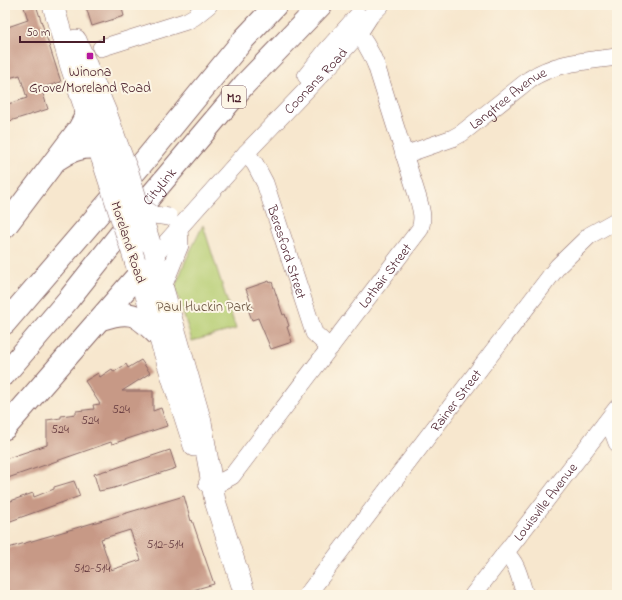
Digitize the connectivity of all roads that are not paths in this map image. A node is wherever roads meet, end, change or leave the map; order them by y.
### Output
1 (53, 5) edge
2 (63, 5) edge
3 (209, 5) edge
4 (276, 5) edge
5 (321, 5) edge
6 (368, 5) edge
7 (381, 5) edge
8 (355, 28) junction
9 (101, 48) dead end
10 (617, 57) edge
11 (87, 114) junction
12 (107, 153) junction
13 (246, 153) junction
14 (404, 154) junction
15 (44, 175) junction
16 (137, 203) junction
17 (617, 220) edge
18 (174, 223) junction
19 (5, 227) edge
20 (144, 258) junction
21 (163, 287) junction
22 (101, 319) junction
23 (5, 323) edge
24 (158, 335) junction
25 (330, 348) junction
26 (5, 374) edge
27 (617, 408) edge
28 (605, 424) junction
29 (5, 428) edge
30 (617, 443) edge
31 (212, 489) junction
32 (505, 553) junction
33 (245, 595) edge
34 (307, 595) edge
35 (473, 595) edge
36 (525, 595) edge

1 - 11 main road, Moreland Road
2 - 12 main road, Moreland Road
3 - 9 street
4 - 23 highway, CityLink / M2
5 - 26 highway, CityLink / M2
6 - 8 street, Coonans Road
7 - 8 street, Coonans Road
8 - 13 street, Coonans Road
8 - 14 street, Lothair Street
10 - 14 street, Langtree Avenue
11 - 12 main road, Moreland Road
11 - 15 highway
12 - 15 highway
12 - 16 main road, Moreland Road, bridge
12 - 20 main road, Moreland Road, bridge
13 - 18 street, Coonans Road
13 - 25 street, Beresford Street
14 - 25 street, Lothair Street
15 - 19 highway
16 - 18 street, bridge
16 - 20 main road, Moreland Road, bridge
17 - 34 street, Rainer Street
18 - 20 street
18 - 21 street
20 - 21 main road, Moreland Road
20 - 22 highway
20 - 24 main road, Moreland Road
21 - 31 main road, Moreland Road
22 - 24 highway
22 - 29 highway
24 - 31 main road, Moreland Road
25 - 31 street, Lothair Street
27 - 28 street, Louisville Avenue
28 - 30 street
28 - 32 street, Louisville Avenue
31 - 33 main road, Moreland Road
32 - 35 street, Louisville Avenue
32 - 36 street

